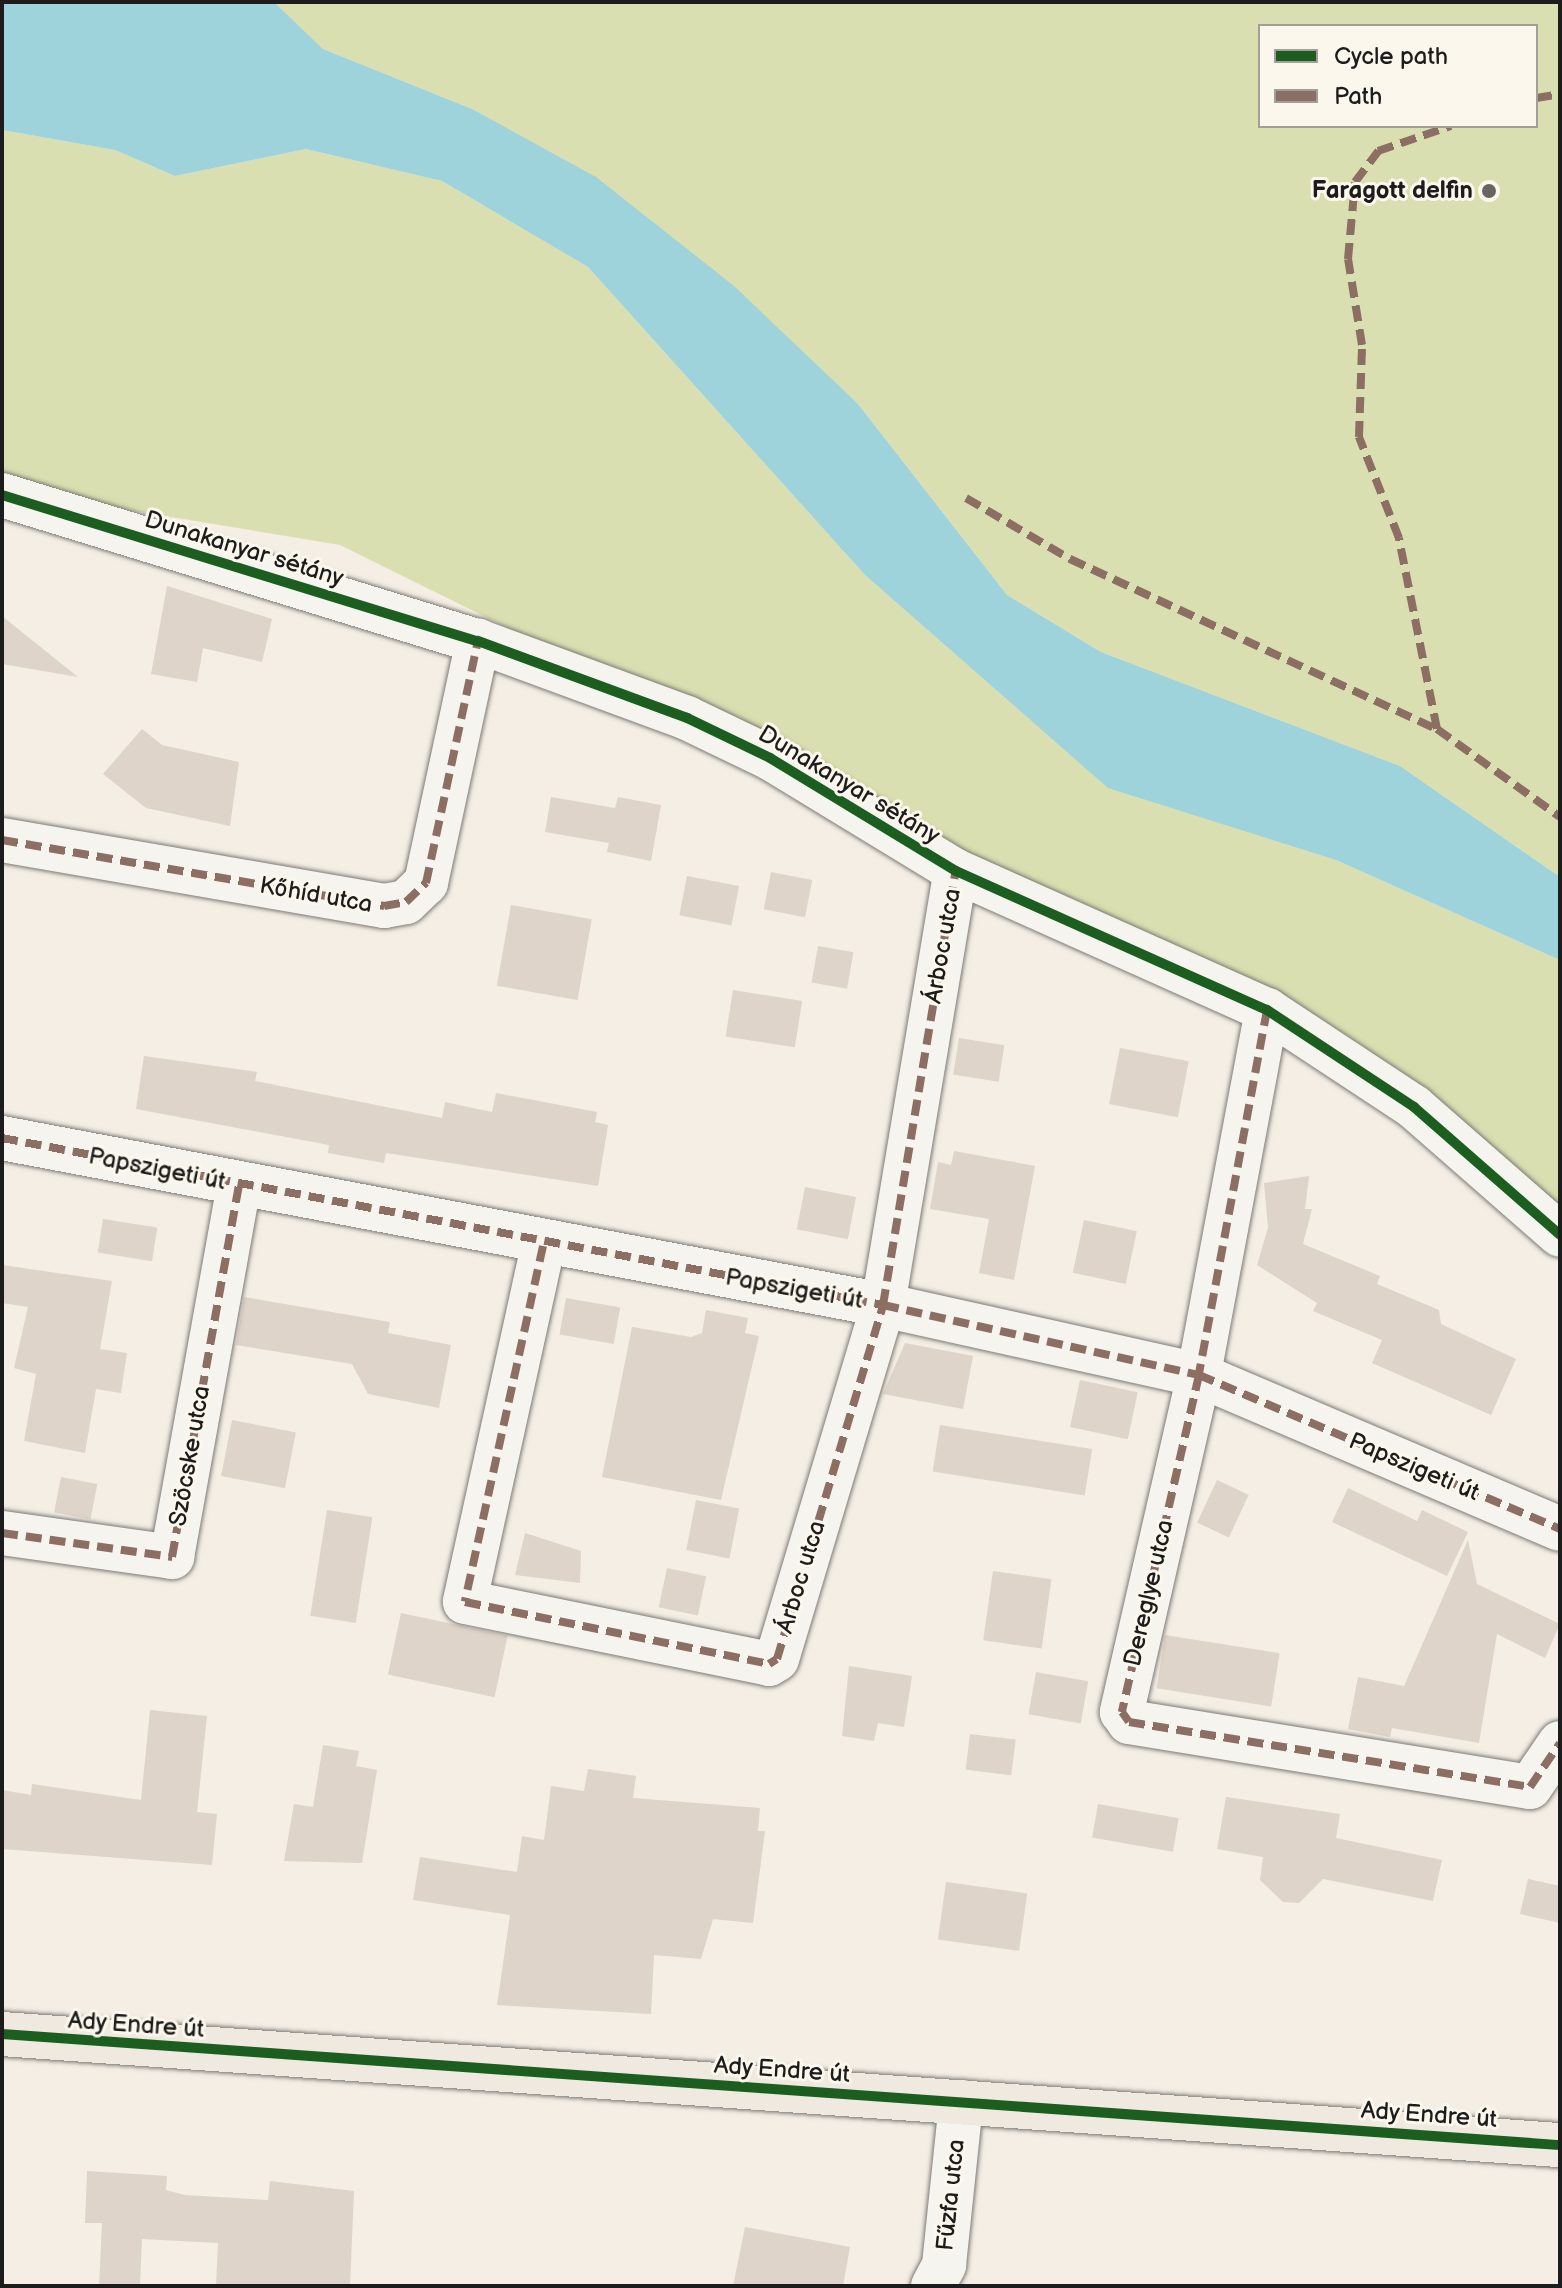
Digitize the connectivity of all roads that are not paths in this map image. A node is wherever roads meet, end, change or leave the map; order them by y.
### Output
1 (2, 495) edge
2 (478, 641) junction
3 (2, 840) edge
4 (956, 871) junction
5 (1267, 1010) junction
6 (2, 1138) edge
7 (239, 1185) junction
8 (1560, 1235) edge
9 (543, 1246) junction
10 (883, 1305) junction
11 (1199, 1375) junction
12 (1560, 1529) edge
13 (2, 1533) edge
14 (1560, 1743) edge
15 (2, 2034) edge
16 (961, 2102) junction
17 (1560, 2145) edge
18 (933, 2286) edge

1 - 2 street, Dunakanyar sétány
2 - 3 street, Kőhíd utca
2 - 4 street, Dunakanyar sétány
4 - 5 street, Dunakanyar sétány
4 - 10 street, Árboc utca
5 - 8 street, Dunakanyar sétány
5 - 11 street, Dereglye utca
6 - 7 street, Papszigeti út
7 - 9 street, Papszigeti út
7 - 13 street, Szöcske utca
9 - 10 street, Papszigeti út
9 - 10 street, Árboc utca
10 - 11 street, Papszigeti út
11 - 12 street, Papszigeti út
11 - 14 street, Dereglye utca
15 - 16 main road, Ady Endre út
16 - 17 main road, Ady Endre út
16 - 18 street, Fűzfa utca

